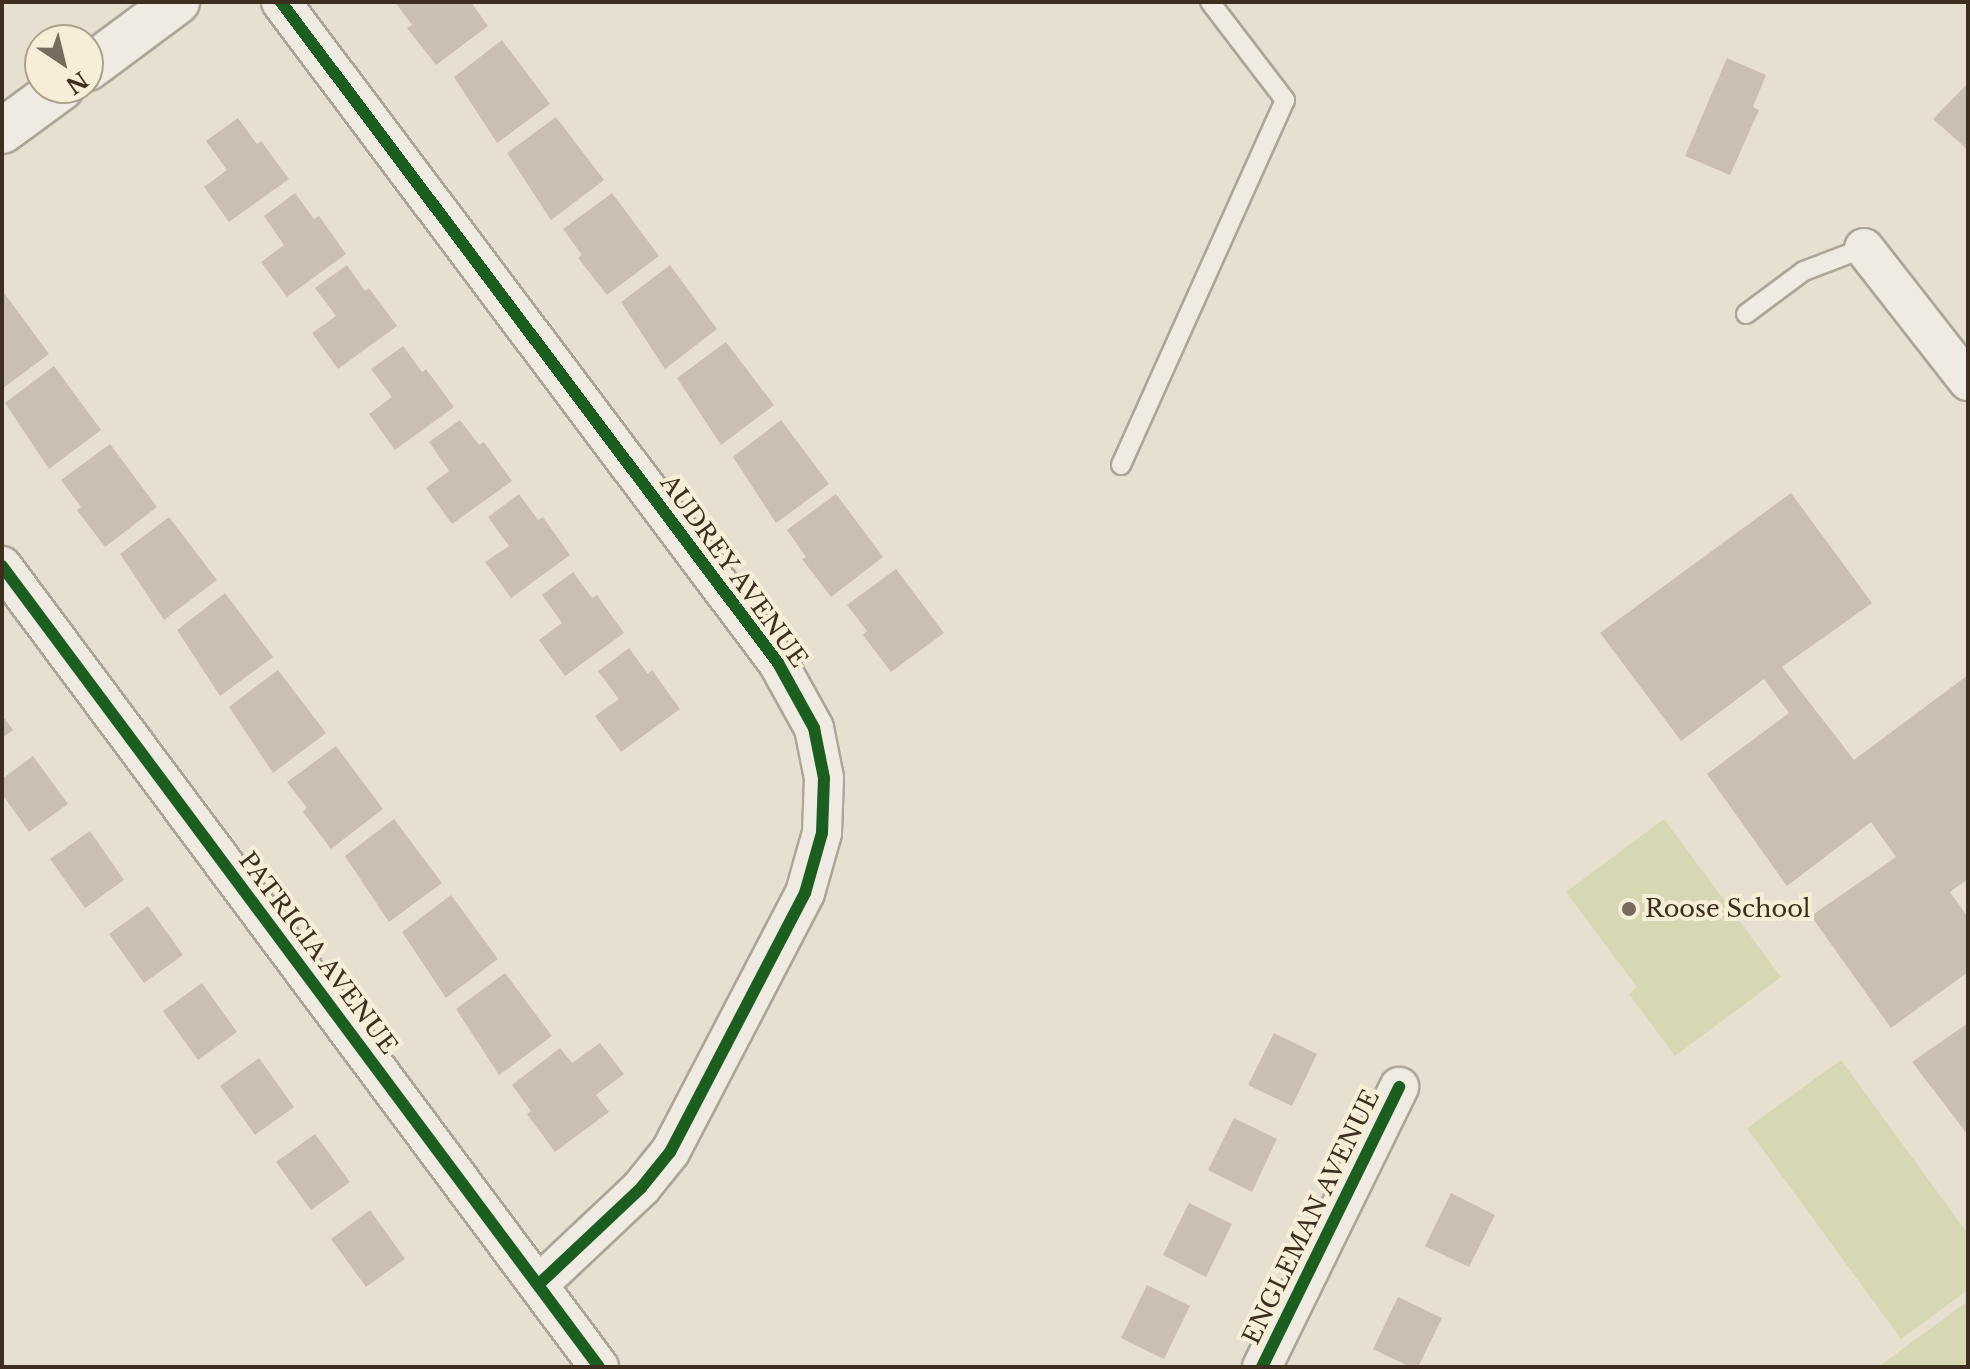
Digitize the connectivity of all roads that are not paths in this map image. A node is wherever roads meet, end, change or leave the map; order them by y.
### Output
1 (177, 2) edge
2 (281, 2) edge
3 (1210, 2) edge
4 (104, 56) edge
5 (39, 104) edge
6 (2, 131) edge
7 (1864, 248) joint
8 (1746, 314) dead end
9 (1968, 381) edge
10 (1121, 465) dead end
11 (2, 566) edge
12 (1399, 1087) dead end
13 (538, 1285) junction
14 (599, 1367) edge
15 (1262, 1367) edge

1 - 4 main road
2 - 13 street, AUDREY AVENUE
3 - 10 lane
5 - 6 main road
7 - 8 lane
7 - 9 street
11 - 13 street, PATRICIA AVENUE
12 - 15 street, ENGLEMAN AVENUE
13 - 14 street, PATRICIA AVENUE

